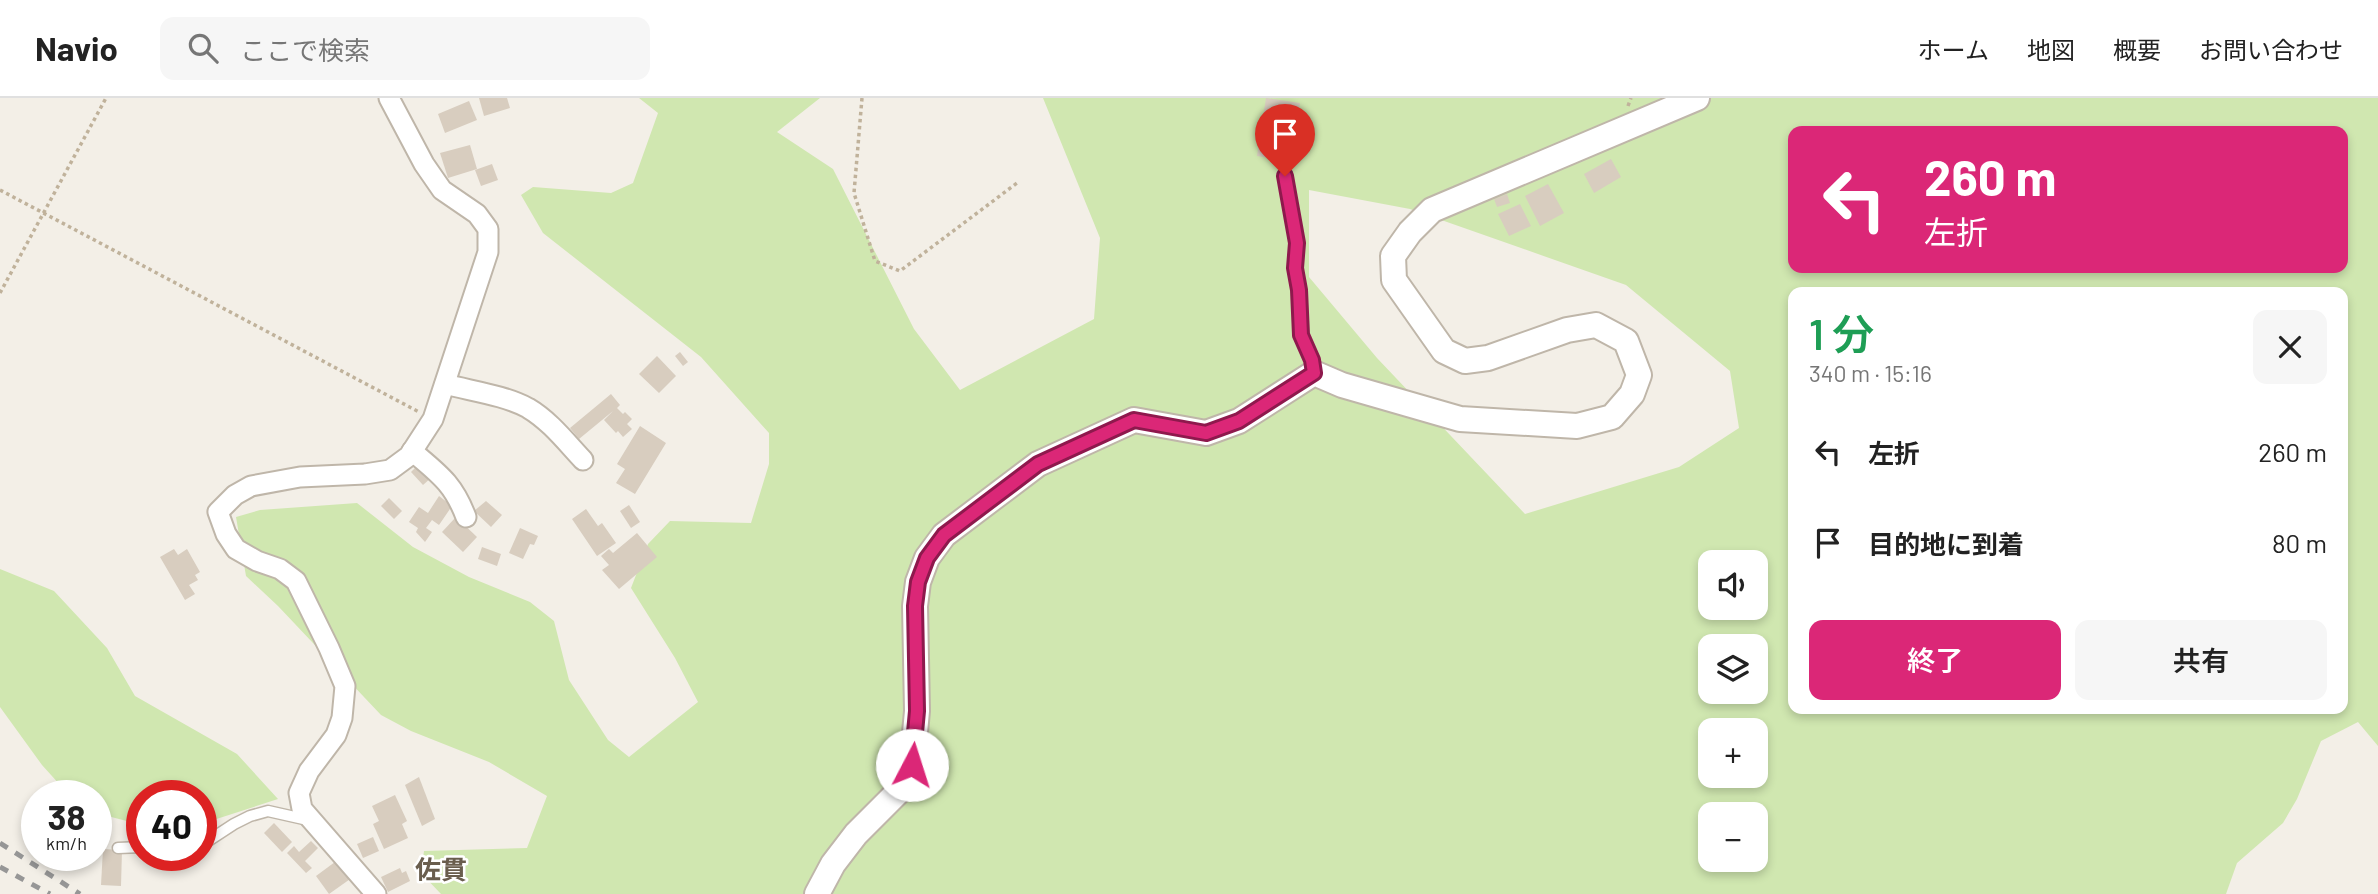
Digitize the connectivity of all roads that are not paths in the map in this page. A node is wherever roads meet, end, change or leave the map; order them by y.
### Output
1 (389, 98) edge
2 (1697, 98) edge
3 (1285, 176) dead end
4 (1314, 373) junction
5 (445, 384) junction
6 (412, 451) junction
7 (583, 460) dead end
8 (466, 517) dead end
9 (312, 820) junction
10 (217, 836) edge
11 (118, 848) dead end
12 (126, 848) edge
13 (376, 894) edge
14 (817, 894) edge

1 - 5 street
2 - 4 street
3 - 4 lane
4 - 14 street
5 - 6 street
5 - 7 street
6 - 8 street
6 - 9 street
9 - 10 lane
9 - 13 street
11 - 12 lane

